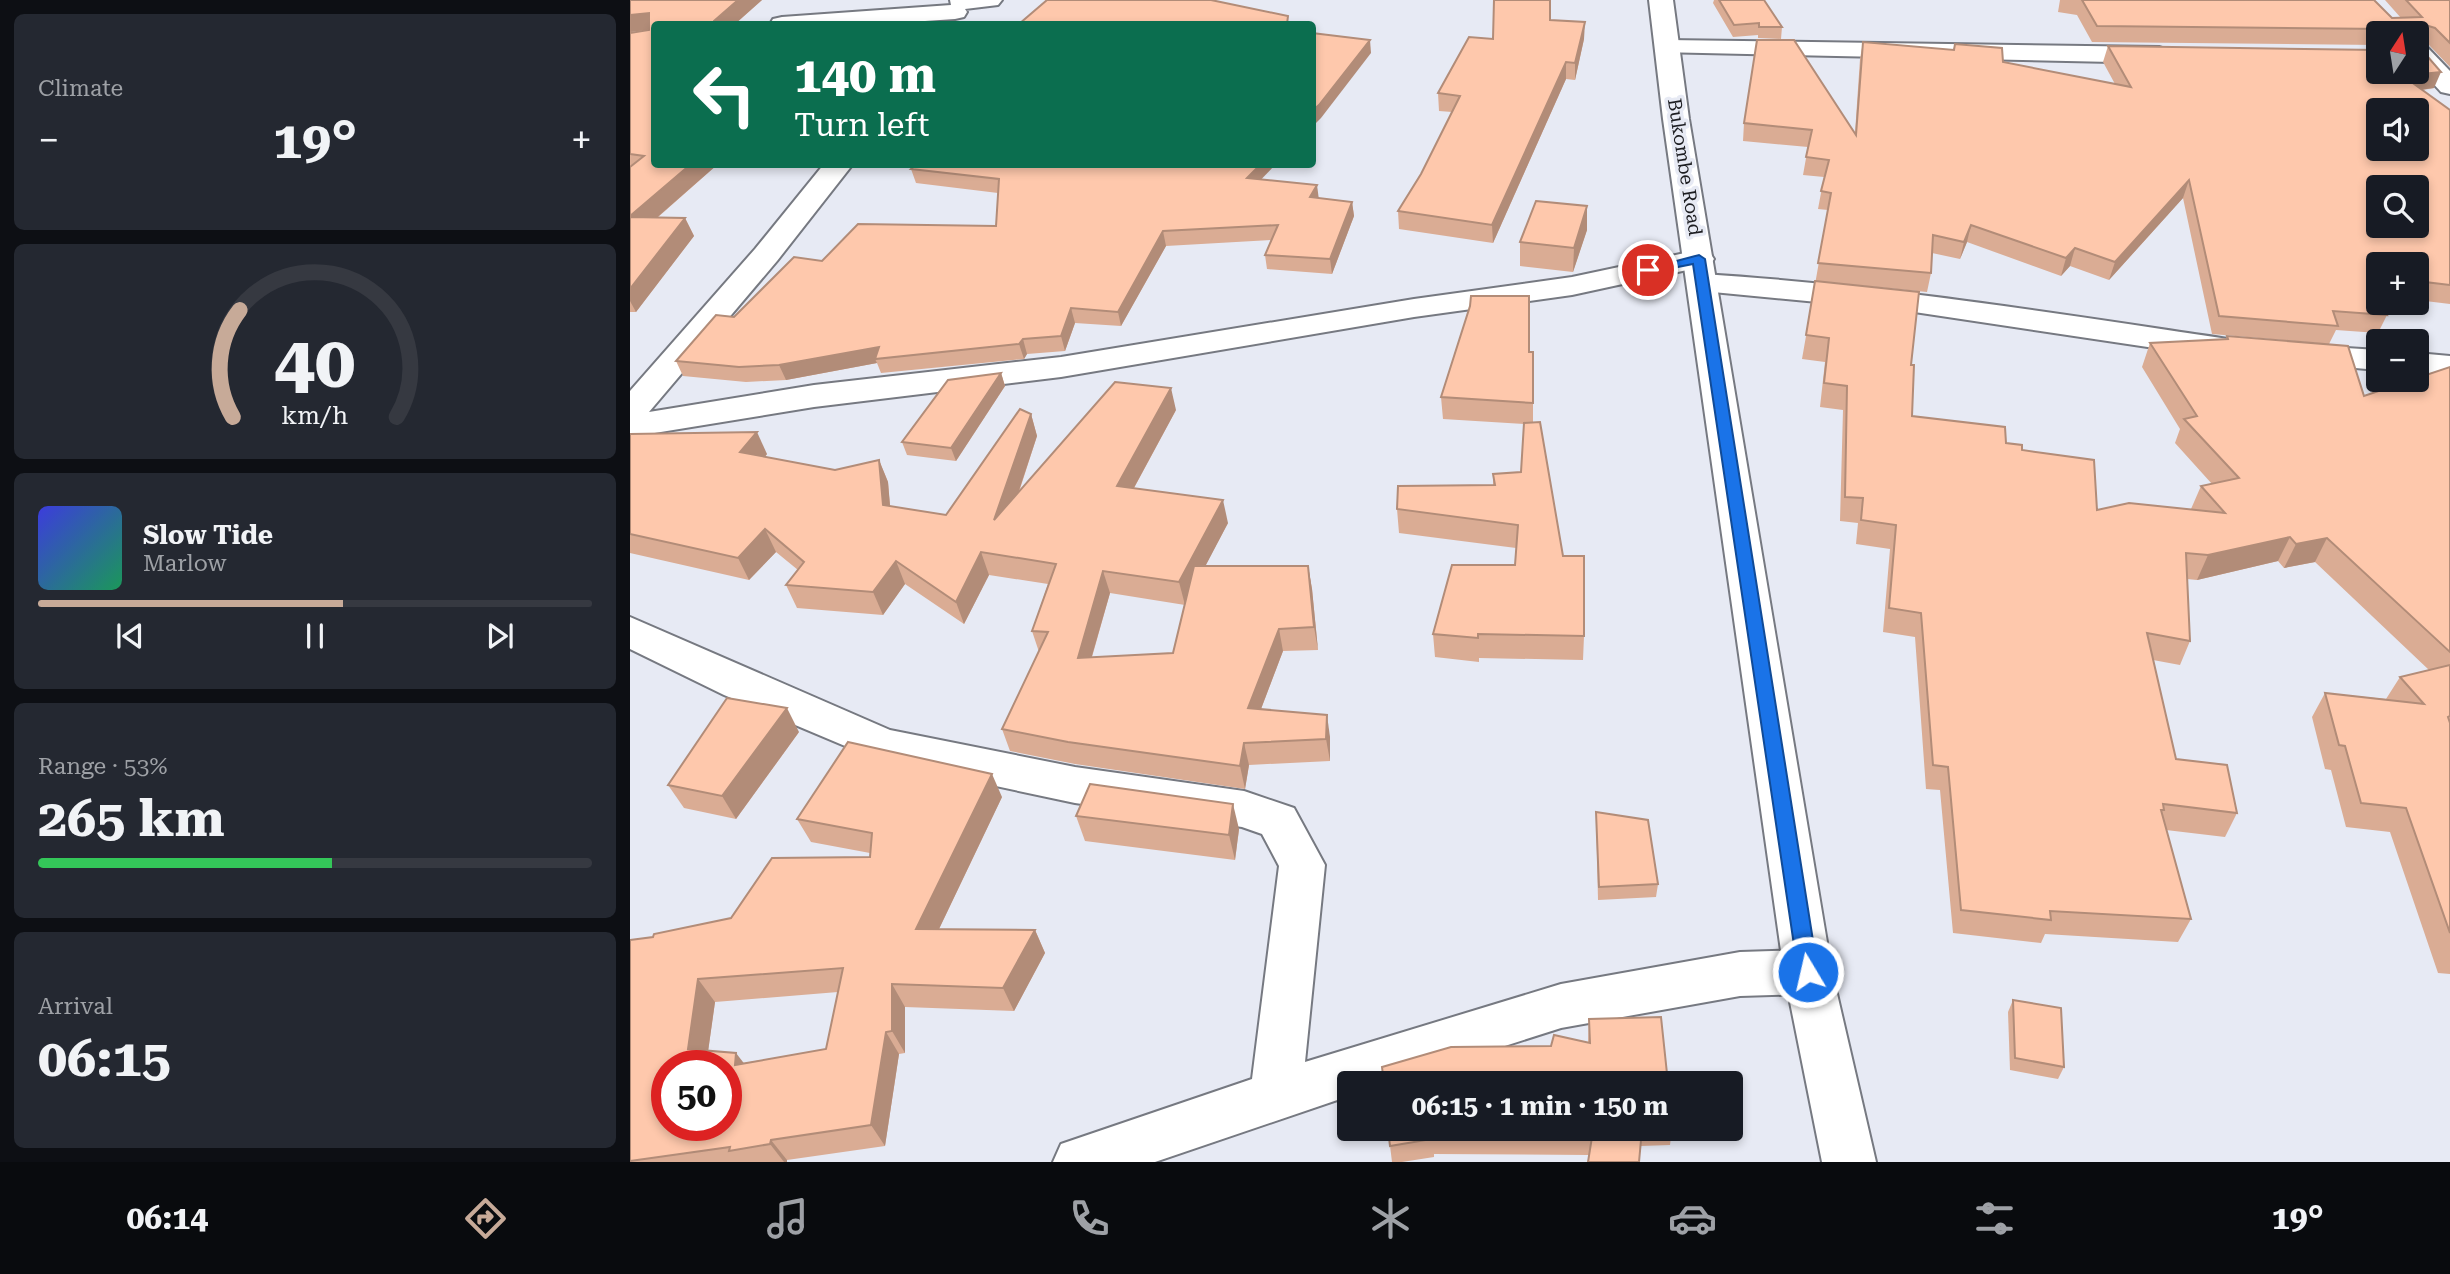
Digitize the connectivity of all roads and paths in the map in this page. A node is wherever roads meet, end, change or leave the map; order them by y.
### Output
1 (990, 0) edge
2 (1661, 0) edge
3 (956, 10) edge
4 (819, 21) edge
5 (1667, 47) junction
6 (2450, 54) edge
7 (2187, 55) edge
8 (2429, 55) edge
9 (2429, 65) edge
10 (2450, 86) edge
11 (836, 168) edge
12 (1701, 271) junction
13 (2366, 359) edge
14 (2429, 364) edge
15 (2450, 366) edge
16 (630, 412) edge
17 (630, 426) edge
18 (630, 632) edge
19 (1808, 972) junction
20 (1276, 1096) junction
21 (1080, 1162) edge
22 (1849, 1162) edge

1 - 3 street
2 - 5 street, Bukombe Road
3 - 4 street
5 - 7 street
5 - 12 street, Bukombe Road
6 - 8 street
9 - 10 street
11 - 16 street
12 - 13 street
12 - 17 street
12 - 19 street, Bukombe Road
14 - 15 street
18 - 20 street
19 - 20 street
19 - 22 street, Bukombe Road
20 - 21 street

